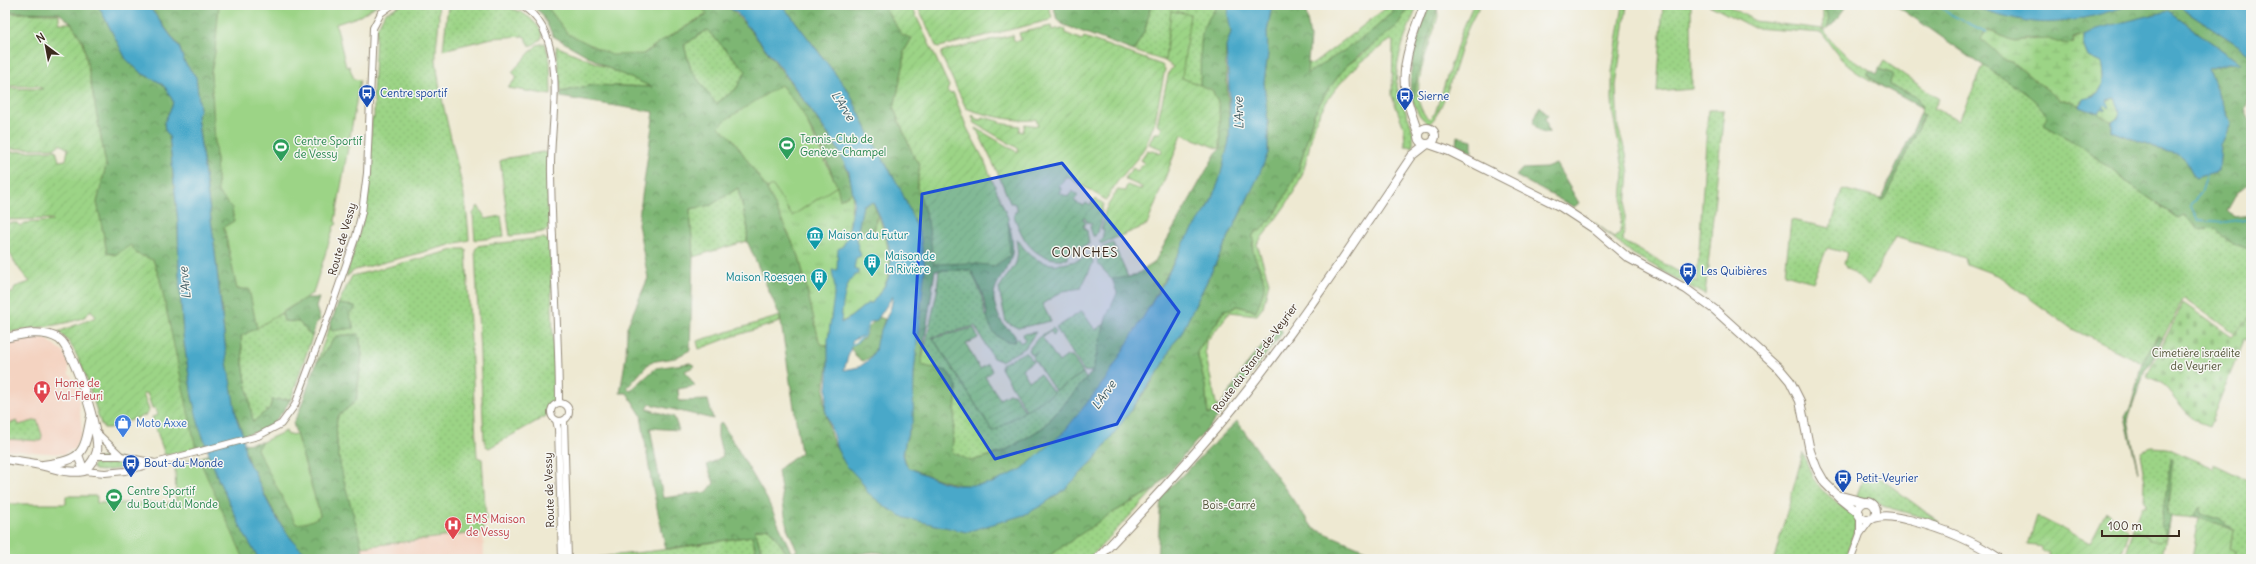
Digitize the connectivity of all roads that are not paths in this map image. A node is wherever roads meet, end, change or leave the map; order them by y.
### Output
1 (392, 5) edge
2 (520, 5) edge
3 (1424, 5) edge
4 (1414, 117) junction
5 (1427, 128) junction
6 (1434, 133) junction
7 (1418, 136) junction
8 (1428, 145) junction
9 (1449, 151) junction
10 (1412, 156) junction
11 (5, 338) edge
12 (559, 404) junction
13 (91, 416) junction
14 (556, 420) junction
15 (564, 420) junction
16 (97, 433) junction
17 (78, 455) junction
18 (95, 456) junction
19 (121, 456) junction
20 (5, 459) edge
21 (156, 463) junction
22 (41, 465) junction
23 (84, 471) junction
24 (1835, 493) junction
25 (1864, 502) junction
26 (1875, 506) junction
27 (1859, 514) junction
28 (563, 515) junction
29 (1895, 517) junction
30 (1872, 518) junction
31 (1860, 534) junction
32 (562, 559) edge
33 (568, 559) edge
34 (1097, 559) edge
35 (1851, 559) edge
36 (2000, 559) edge

1 - 21 street, Route de Vessy
2 - 12 street
3 - 4 main road
4 - 5 main road
4 - 7 main road
5 - 6 main road
5 - 7 main road
6 - 8 main road
6 - 9 main road
7 - 8 main road
7 - 10 main road, Route du Stand-de-Veyrier
8 - 9 main road
8 - 10 main road, Route du Stand-de-Veyrier
9 - 24 main road
10 - 34 main road, Route du Stand-de-Veyrier
11 - 13 main road
12 - 14 street
12 - 15 street
13 - 16 main road
13 - 17 main road
14 - 15 street
14 - 28 street, Route de Vessy
15 - 28 street, Route de Vessy
16 - 18 main road
16 - 19 street
17 - 18 main road
17 - 22 main road
17 - 23 main road
18 - 19 street
18 - 23 main road
19 - 21 street
20 - 22 main road
21 - 23 street
22 - 23 main road
24 - 25 main road
24 - 27 main road
25 - 26 main road
25 - 27 main road
26 - 29 main road
26 - 30 main road
27 - 30 main road
27 - 31 street
28 - 32 street, Route de Vessy
28 - 33 street, Route de Vessy
29 - 30 main road
29 - 36 main road
30 - 31 street
31 - 35 street

